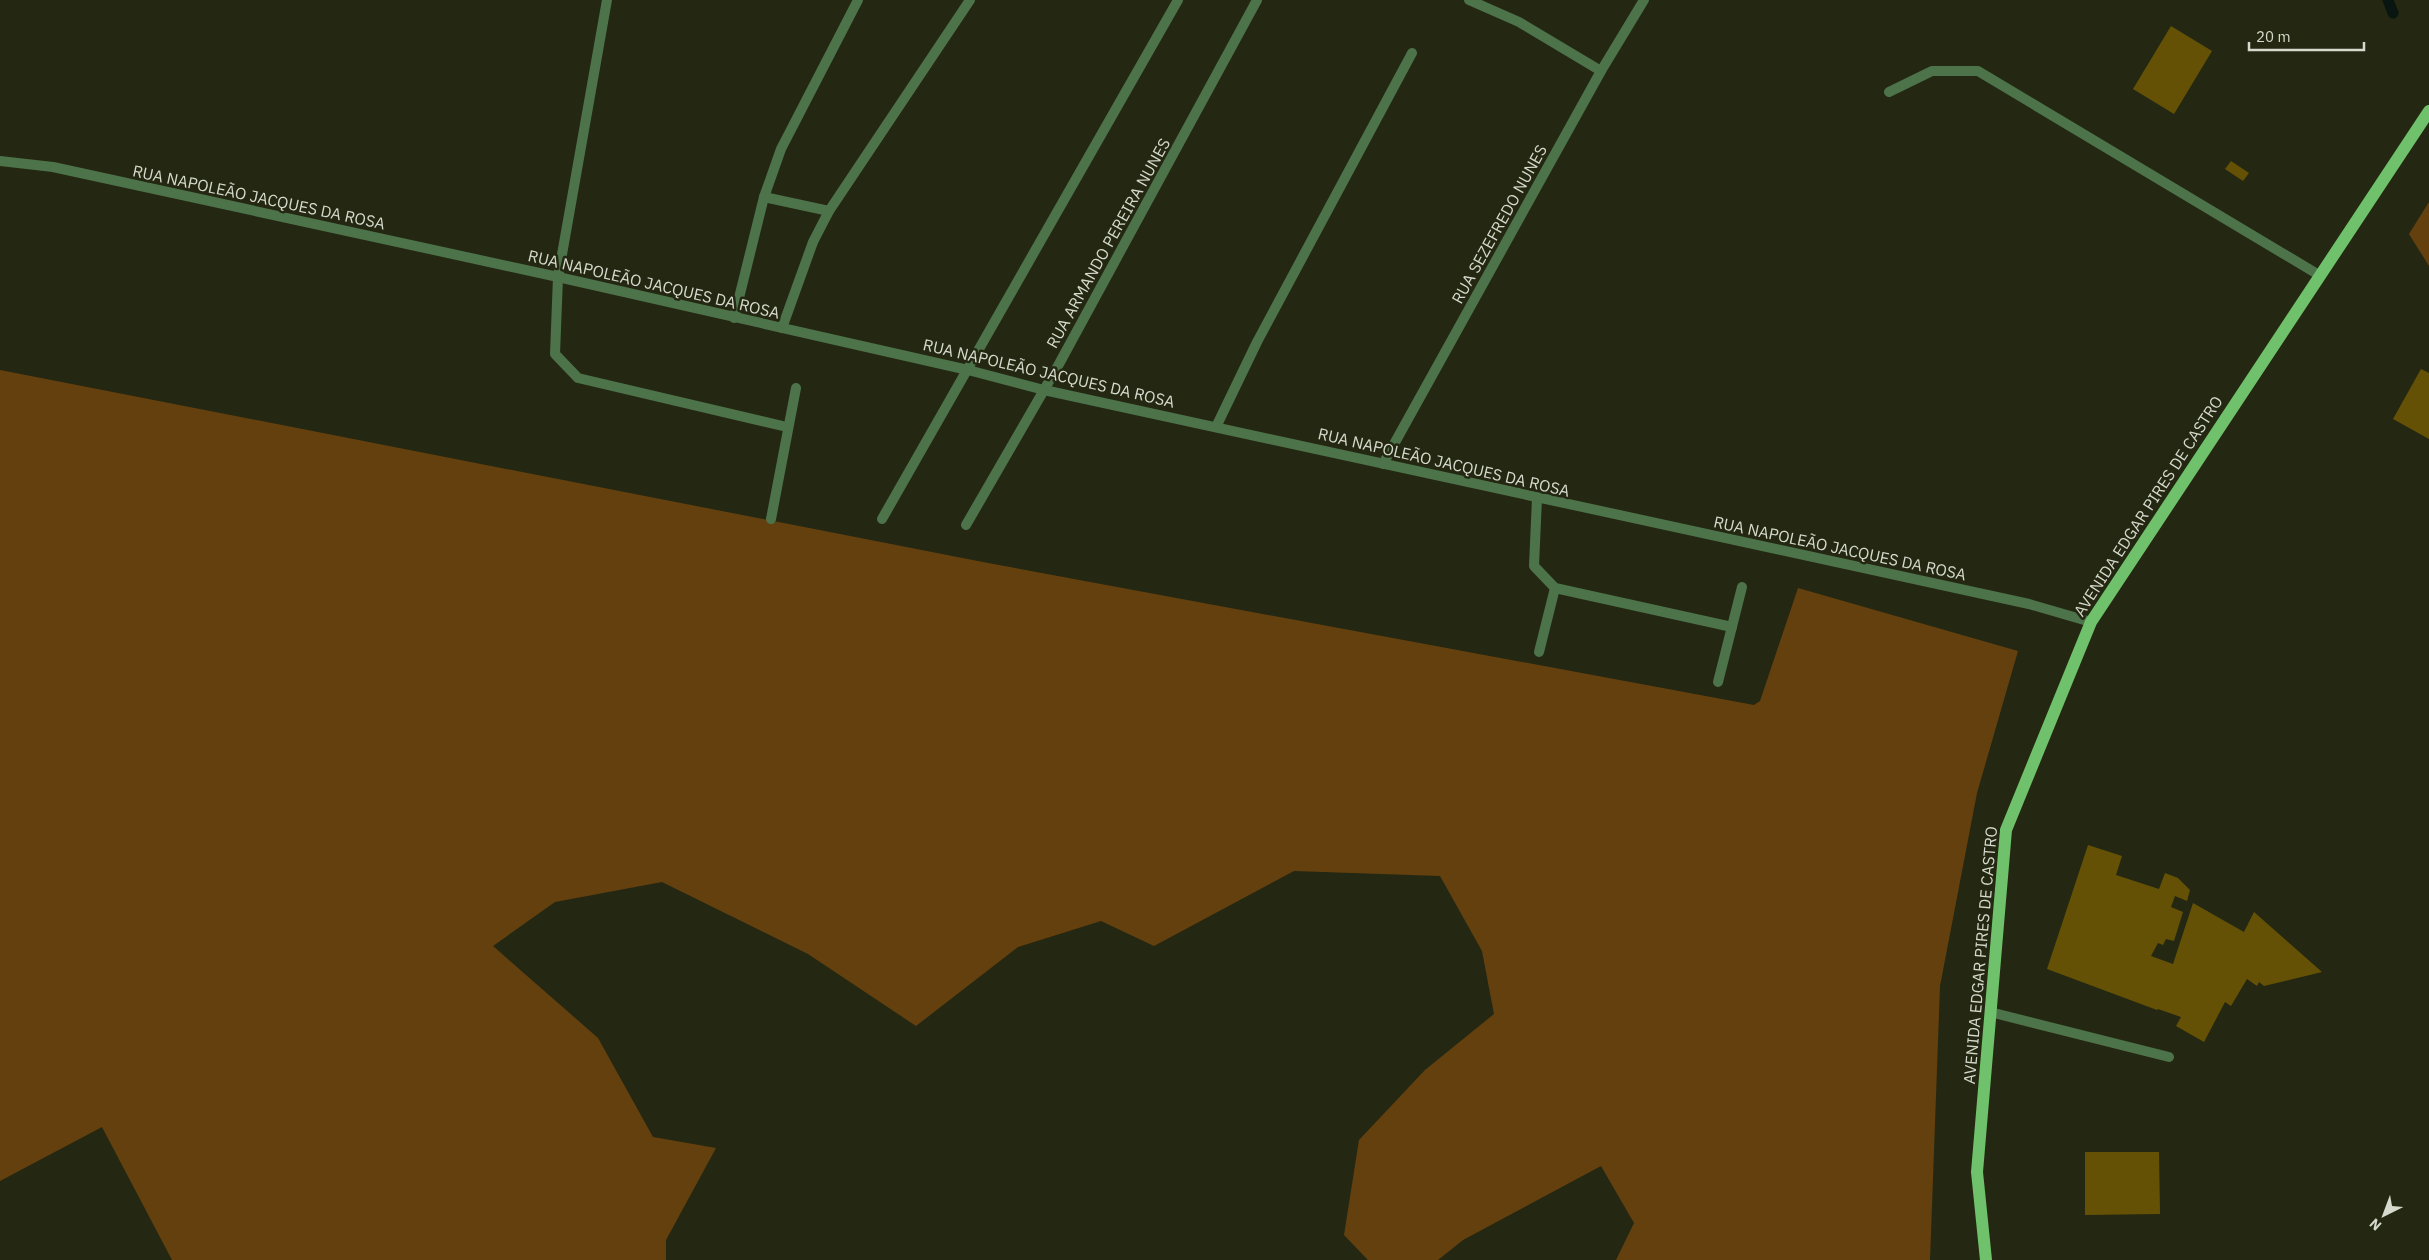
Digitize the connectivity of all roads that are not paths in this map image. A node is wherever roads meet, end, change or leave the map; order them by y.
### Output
1 (607, 0) edge
2 (858, 0) edge
3 (970, 0) edge
4 (1178, 0) edge
5 (1257, 0) edge
6 (1469, 0) edge
7 (1644, 0) edge
8 (1412, 53) dead end
9 (1601, 71) junction
10 (1889, 92) dead end
11 (2429, 111) edge
12 (0, 161) edge
13 (764, 197) junction
14 (829, 211) junction
15 (2319, 275) junction
16 (558, 277) junction
17 (734, 318) junction
18 (782, 328) junction
19 (968, 370) junction
20 (796, 388) dead end
21 (1044, 390) junction
22 (787, 427) junction
23 (1216, 427) junction
24 (1383, 464) junction
25 (1537, 498) junction
26 (771, 519) dead end
27 (882, 519) dead end
28 (966, 525) dead end
29 (1742, 587) dead end
30 (1555, 588) junction
31 (2091, 622) junction
32 (1732, 627) junction
33 (1539, 652) dead end
34 (1718, 682) dead end
35 (1990, 1012) junction
36 (2169, 1057) dead end
37 (1986, 1260) edge

1 - 16 street
2 - 13 street
3 - 14 street
4 - 19 street
5 - 21 street, RUA ARMANDO PEREIRA NUNES
6 - 9 street
7 - 9 street, RUA SEZEFREDO NUNES
8 - 23 street
9 - 24 street, RUA SEZEFREDO NUNES
10 - 15 street
11 - 15 main road, AVENIDA EDGAR PIRES DE CASTRO
12 - 16 street, RUA NAPOLEÃO JACQUES DA ROSA
13 - 14 street
13 - 17 street
14 - 18 street
15 - 31 main road, AVENIDA EDGAR PIRES DE CASTRO
16 - 17 street, RUA NAPOLEÃO JACQUES DA ROSA
16 - 22 street
17 - 18 street, RUA NAPOLEÃO JACQUES DA ROSA
18 - 19 street, RUA NAPOLEÃO JACQUES DA ROSA
19 - 21 street, RUA NAPOLEÃO JACQUES DA ROSA
19 - 27 street
20 - 22 street
21 - 23 street, RUA NAPOLEÃO JACQUES DA ROSA
21 - 28 street, RUA ARMANDO PEREIRA NUNES
22 - 26 street
23 - 24 street, RUA NAPOLEÃO JACQUES DA ROSA
24 - 25 street, RUA NAPOLEÃO JACQUES DA ROSA
25 - 30 street
25 - 31 street, RUA NAPOLEÃO JACQUES DA ROSA
29 - 32 street
30 - 32 street
30 - 33 street
31 - 35 main road, AVENIDA EDGAR PIRES DE CASTRO
32 - 34 street
35 - 36 street
35 - 37 main road, AVENIDA EDGAR PIRES DE CASTRO

